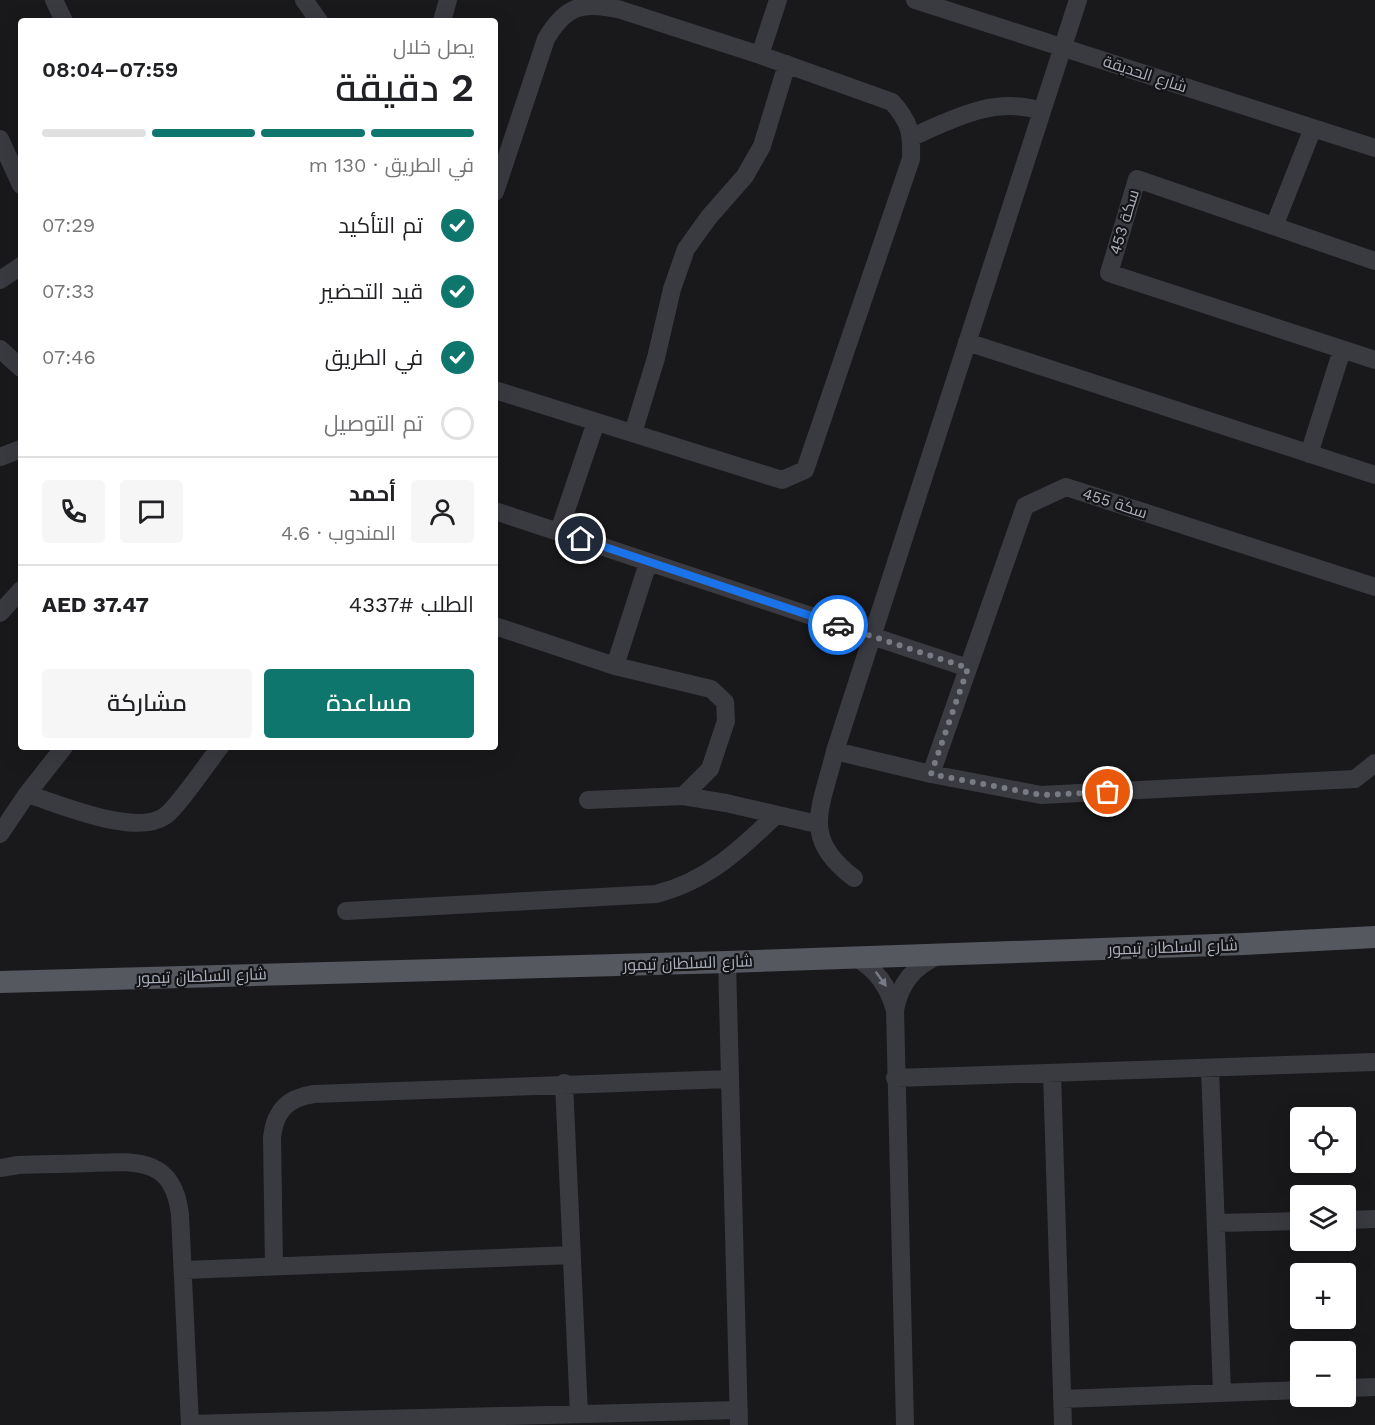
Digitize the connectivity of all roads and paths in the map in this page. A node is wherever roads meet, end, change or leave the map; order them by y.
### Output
1 (54, 0) edge
2 (304, 0) edge
3 (448, 0) edge
4 (778, 0) edge
5 (915, 0) edge
6 (1078, 0) edge
7 (563, 7) edge
8 (63, 18) edge
9 (318, 18) edge
10 (443, 18) edge
11 (1062, 48) junction
12 (760, 55) junction
13 (787, 64) junction
14 (1042, 111) junction
15 (1313, 128) junction
16 (912, 137) junction
17 (0, 140) edge
18 (1375, 148) edge
19 (18, 179) edge
20 (498, 183) edge
21 (1275, 224) junction
22 (1375, 261) edge
23 (18, 268) edge
24 (0, 280) edge
25 (967, 342) junction
26 (0, 349) edge
27 (1342, 350) junction
28 (1375, 360) edge
29 (18, 365) edge
30 (498, 391) edge
31 (596, 422) junction
32 (633, 433) junction
33 (18, 450) edge
34 (1309, 454) junction
35 (0, 457) edge
36 (1375, 475) edge
37 (498, 513) edge
38 (559, 531) junction
39 (648, 563) junction
40 (1375, 587) edge
41 (18, 593) edge
42 (0, 613) edge
43 (498, 627) edge
44 (872, 636) junction
45 (615, 666) junction
46 (968, 668) junction
47 (62, 750) edge
48 (218, 750) edge
49 (835, 751) junction
50 (1375, 763) edge
51 (931, 774) junction
52 (27, 794) junction
53 (683, 796) junction
54 (588, 800) dead end
55 (6, 812) edge
56 (776, 815) junction
57 (817, 824) junction
58 (0, 834) edge
59 (854, 878) dead end
60 (346, 911) dead end
61 (1375, 926) edge
62 (1375, 937) edge
63 (945, 953) junction
64 (855, 957) junction
65 (727, 962) junction
66 (0, 971) edge
67 (0, 982) edge
68 (895, 1010) junction
69 (1375, 1062) edge
70 (1210, 1068) junction
71 (1052, 1073) junction
72 (895, 1077) junction
73 (729, 1079) junction
74 (564, 1083) junction
75 (0, 1168) edge
76 (1375, 1219) edge
77 (1356, 1220) edge
78 (1290, 1221) edge
79 (1216, 1223) junction
80 (572, 1255) junction
81 (274, 1266) junction
82 (184, 1270) junction
83 (1375, 1387) edge
84 (1356, 1388) edge
85 (1290, 1390) edge
86 (1222, 1393) junction
87 (1062, 1399) junction
88 (579, 1414) junction
89 (739, 1418) edge
90 (190, 1425) edge
91 (905, 1425) edge
92 (1063, 1425) edge

1 - 8 street
2 - 9 street
3 - 10 street
4 - 12 street
5 - 11 street, شارع الحديقة
6 - 11 street
7 - 12 street
7 - 20 street
11 - 14 street
11 - 15 street, شارع الحديقة
12 - 13 street
13 - 16 street
13 - 32 street
14 - 16 street
14 - 25 street
15 - 18 street, شارع الحديقة
15 - 21 street
16 - 32 street
17 - 19 street
21 - 22 street, سكة 453
21 - 27 street, سكة 453
23 - 24 street
25 - 34 street
25 - 44 street
26 - 29 street
27 - 28 street, سكة 453
27 - 34 street
30 - 31 street
31 - 32 street
31 - 38 street
33 - 35 street
34 - 36 street
37 - 38 street
38 - 39 street
39 - 44 street
39 - 45 street
40 - 46 street, سكة 455
41 - 42 street
43 - 45 street
44 - 46 street
44 - 49 street
45 - 53 street
46 - 51 street, سكة 455
47 - 52 street
48 - 52 street
49 - 51 street
49 - 57 street
50 - 51 street
52 - 55 street
53 - 54 street
53 - 56 street
55 - 58 street
56 - 57 street
56 - 60 street
57 - 59 street
61 - 66 main road, شارع السلطان تيمور
62 - 63 main road, شارع السلطان تيمور
63 - 64 main road, شارع السلطان تيمور
63 - 68 street
64 - 65 main road, شارع السلطان تيمور
64 -> 68 street
65 - 67 main road, شارع السلطان تيمور
65 - 73 street
68 - 72 street
69 - 70 street
70 - 71 street
70 - 79 street
71 - 72 street
71 - 87 street
72 - 91 street
73 - 74 street
73 - 89 street
74 - 80 street
74 - 81 street
75 - 82 street
76 - 77 street
78 - 79 street
79 - 86 street
80 - 81 street
80 - 88 street
81 - 82 street
82 - 90 street
83 - 84 street
85 - 86 street
86 - 87 street
87 - 92 street
88 - 89 street
88 - 90 street

